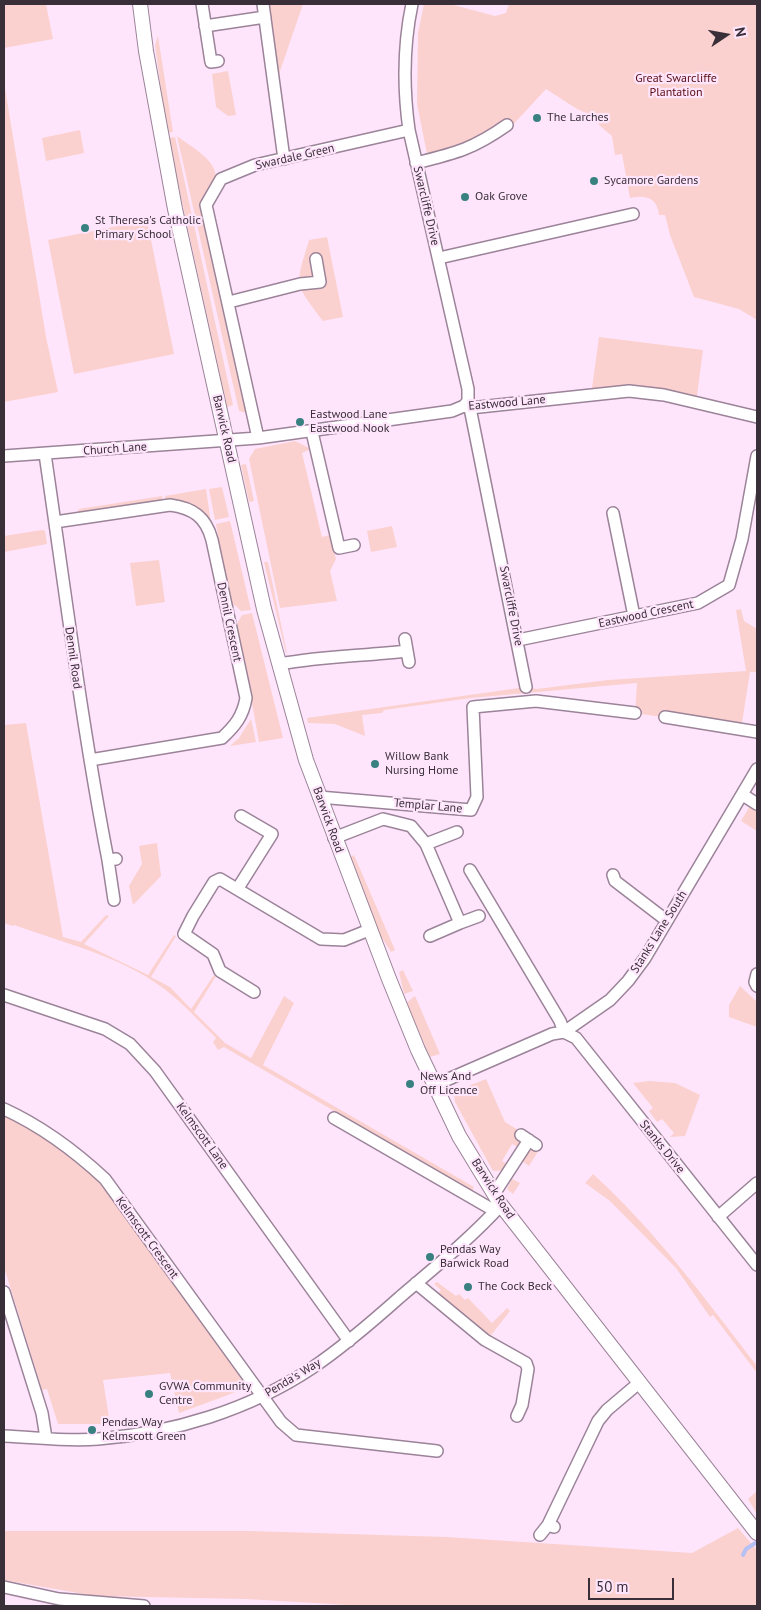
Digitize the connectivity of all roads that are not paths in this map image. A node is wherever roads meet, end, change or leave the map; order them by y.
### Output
1 (140, 4) edge
2 (202, 4) edge
3 (263, 4) edge
4 (412, 4) edge
5 (265, 18) junction
6 (205, 26) junction
7 (218, 61) dead end
8 (507, 125) dead end
9 (409, 130) junction
10 (284, 159) junction
11 (416, 162) junction
12 (633, 214) dead end
13 (439, 258) junction
14 (316, 259) dead end
15 (229, 302) junction
16 (467, 407) junction
17 (757, 417) edge
18 (312, 432) junction
19 (258, 438) junction
20 (226, 440) junction
21 (45, 454) junction
22 (4, 456) edge
23 (757, 456) edge
24 (613, 513) dead end
25 (55, 522) junction
26 (354, 545) dead end
27 (634, 616) junction
28 (518, 640) junction
29 (407, 651) dead end
30 (280, 664) junction
31 (526, 687) dead end
32 (635, 713) dead end
33 (665, 716) dead end
34 (757, 732) edge
35 (90, 760) junction
36 (757, 769) edge
37 (743, 795) junction
38 (319, 797) junction
39 (757, 804) edge
40 (242, 816) dead end
41 (457, 832) dead end
42 (334, 838) junction
43 (426, 844) junction
44 (470, 870) dead end
45 (613, 875) dead end
46 (238, 888) junction
47 (114, 900) dead end
48 (479, 916) dead end
49 (666, 920) junction
50 (460, 923) junction
51 (370, 930) junction
52 (430, 936) dead end
53 (254, 992) dead end
54 (4, 995) edge
55 (564, 1032) junction
56 (434, 1085) junction
57 (4, 1109) edge
58 (334, 1118) dead end
59 (529, 1140) dead end
60 (757, 1183) edge
61 (496, 1203) junction
62 (718, 1217) junction
63 (757, 1265) edge
64 (416, 1283) junction
65 (4, 1292) edge
66 (349, 1341) junction
67 (640, 1382) junction
68 (263, 1396) junction
69 (517, 1416) dead end
70 (4, 1436) edge
71 (46, 1438) junction
72 (437, 1451) dead end
73 (754, 1529) edge
74 (540, 1536) dead end
75 (4, 1587) edge
76 (144, 1606) edge

1 - 20 street, Barwick Road
2 - 6 street
3 - 5 street
4 - 9 street, Swarcliffe Drive
5 - 6 street
5 - 10 street
6 - 7 street
8 - 11 street
9 - 10 street, Swardale Green
9 - 11 street, Swarcliffe Drive
10 - 15 street, Swardale Green
11 - 13 street, Swarcliffe Drive
12 - 13 street
13 - 16 street, Swarcliffe Drive
14 - 15 street
15 - 19 street, Swardale Green
16 - 17 street, Eastwood Lane
16 - 18 street, Eastwood Lane
16 - 28 street, Swarcliffe Drive
18 - 19 street, Eastwood Lane
18 - 26 street
19 - 20 street, Eastwood Lane
20 - 21 street, Church Lane
20 - 30 street, Barwick Road
21 - 22 street, Church Lane
21 - 25 street, Dennil Road
23 - 27 street, Eastwood Crescent
24 - 27 street
25 - 35 street, Dennil Road
25 - 35 street, Dennil Crescent
27 - 28 street, Eastwood Crescent
28 - 31 street, Swarcliffe Drive
29 - 30 street
30 - 38 street, Barwick Road
32 - 38 street, Templar Lane
33 - 34 street
35 - 47 street, Dennil Road
36 - 37 street, Stanks Lane South
37 - 39 street
37 - 49 street, Stanks Lane South
38 - 42 street, Barwick Road
40 - 46 street
41 - 43 street
42 - 43 street
42 - 51 street, Barwick Road
43 - 50 street
44 - 55 street
45 - 49 street
46 - 51 street
46 - 53 street
48 - 50 street
49 - 55 street, Stanks Lane South
50 - 52 street
51 - 56 street, Barwick Road
54 - 66 street, Kelmscott Lane
55 - 56 street, Stanks Lane South
55 - 62 street, Stanks Drive
56 - 61 street, Barwick Road
57 - 68 street, Kelmscott Crescent
58 - 61 street
59 - 61 street, Penda's Way
60 - 62 street
61 - 64 street, Penda's Way
61 - 67 street, Barwick Road
62 - 63 street, Stanks Drive
64 - 66 street, Penda's Way
64 - 69 street
65 - 71 street
66 - 68 street, Penda's Way
67 - 73 street, Barwick Road
67 - 74 street
68 - 71 street, Penda's Way
68 - 72 street, Kelmscott Crescent
70 - 71 street, Penda's Way
75 - 76 street

